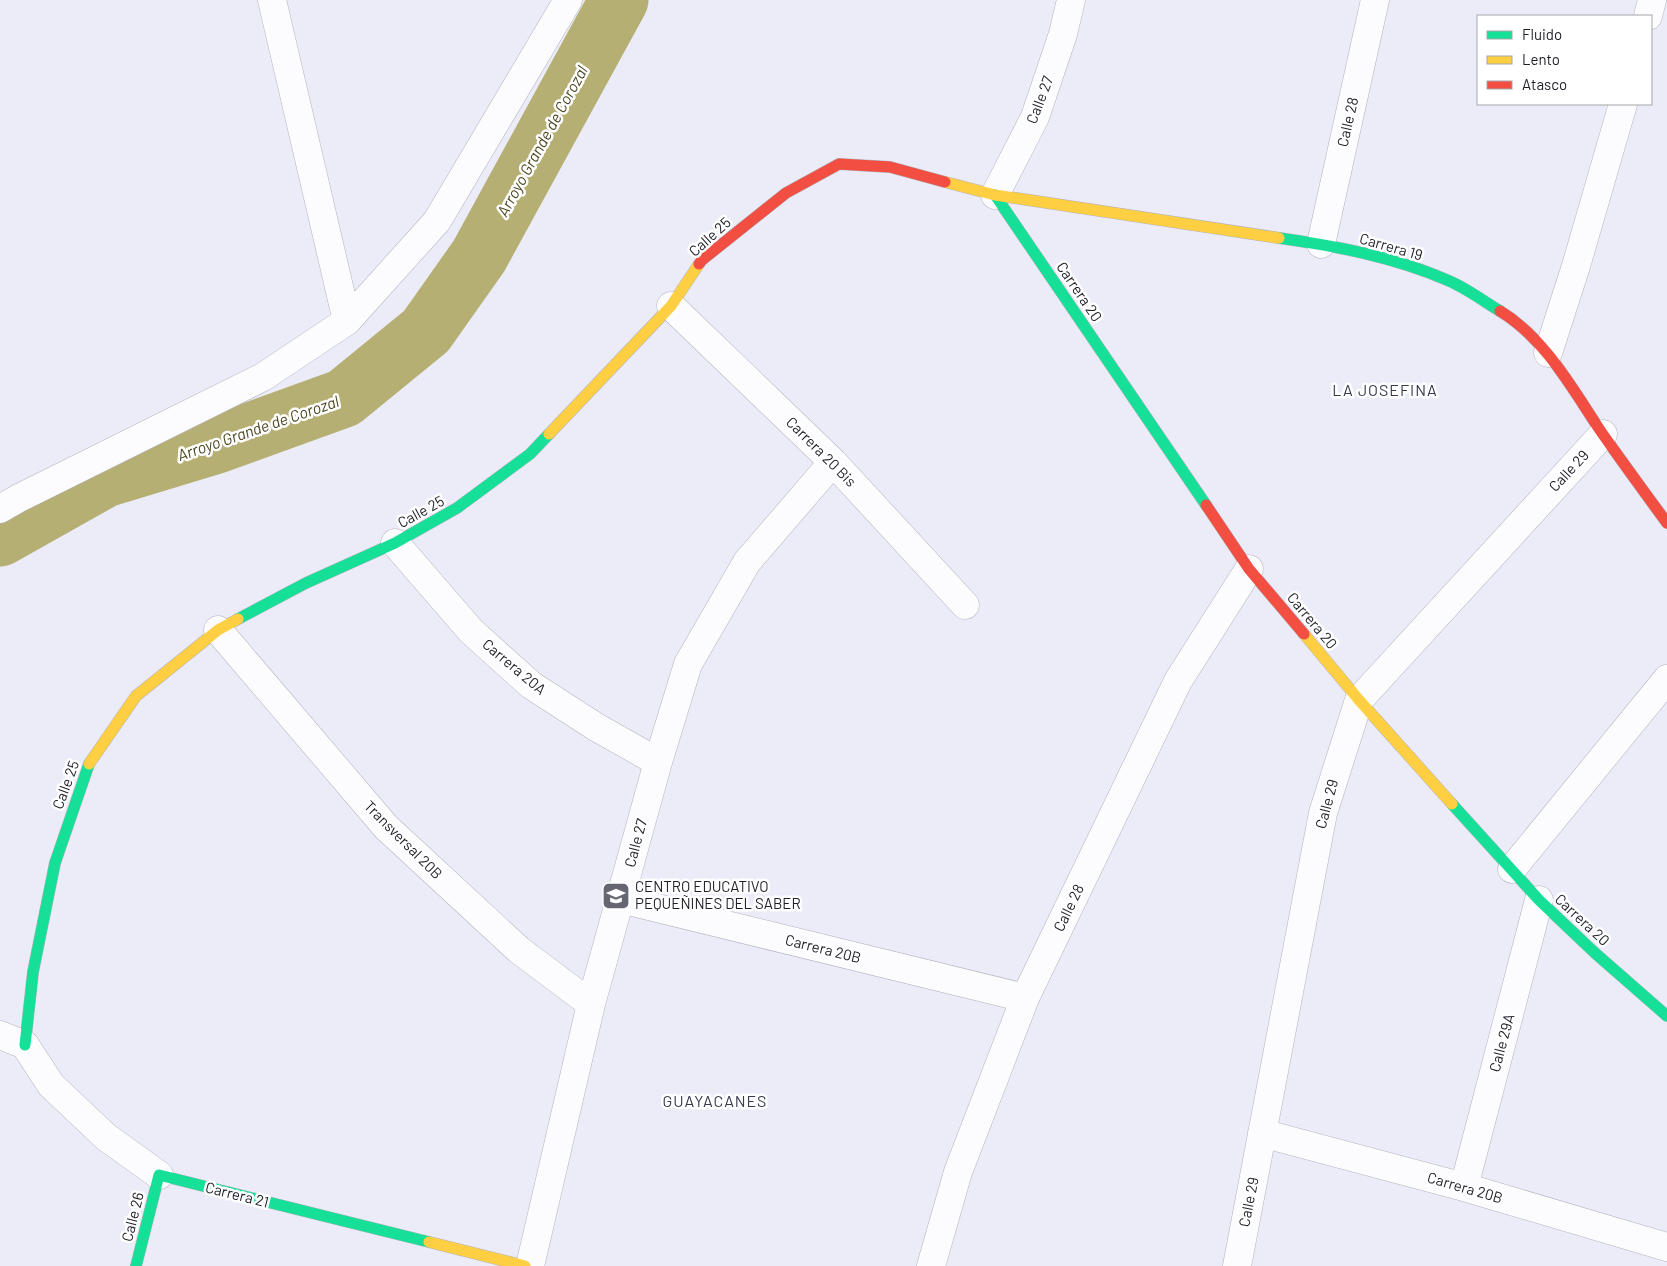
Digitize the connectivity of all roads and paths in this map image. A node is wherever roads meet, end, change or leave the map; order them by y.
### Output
1 (568, 0) edge
2 (1071, 0) edge
3 (1375, 0) edge
4 (1652, 0) edge
5 (275, 1) edge
6 (1648, 15) edge
7 (1622, 105) edge
8 (995, 195) junction
9 (1321, 244) junction
10 (672, 306) junction
11 (348, 321) junction
12 (1548, 353) junction
13 (1603, 434) junction
14 (833, 462) junction
15 (0, 509) edge
16 (1667, 523) edge
17 (395, 543) junction
18 (1249, 569) junction
19 (965, 605) dead end
20 (218, 630) junction
21 (1667, 679) edge
22 (1359, 700) junction
23 (658, 762) junction
24 (1512, 869) junction
25 (620, 899) junction
26 (1539, 900) junction
27 (1025, 998) junction
28 (591, 1004) junction
29 (1667, 1016) edge
30 (12, 1040) edge
31 (1262, 1133) junction
32 (159, 1175) junction
33 (1464, 1187) junction
34 (1667, 1247) edge
35 (136, 1266) edge
36 (525, 1266) edge
37 (530, 1266) edge
38 (931, 1266) edge
39 (1237, 1266) edge

1 - 11 street
2 - 8 street, Calle 27
3 - 9 street, Calle 28
4 - 6 street
5 - 11 street
7 - 12 street
8 - 9 street, Carrera 19
8 - 10 street, Calle 25
8 - 18 street, Carrera 20
9 - 12 street, Carrera 19
10 - 14 street, Carrera 20 Bis
10 - 17 street, Calle 25
11 - 15 street
12 - 13 street, Carrera 19
13 - 16 street, Carrera 19
13 - 22 street, Calle 29
14 - 19 street, Carrera 20 Bis
14 - 23 street, Calle 27
17 - 20 street, Calle 25
17 - 23 street, Carrera 20A
18 - 22 street, Carrera 20
18 - 27 street, Calle 28
20 - 28 street, Transversal 20B
20 - 30 street, Calle 25
21 - 24 street
22 - 24 street, Carrera 20
22 - 31 street, Calle 29
23 - 25 street, Calle 27
24 - 26 street, Carrera 20
25 - 27 street, Carrera 20B
25 - 28 street, Calle 27
26 - 29 street, Carrera 20
26 - 33 street, Calle 29A
27 - 38 street, Calle 28
28 - 37 street, Calle 27
30 - 32 street, Carrera 21
31 - 33 street, Carrera 20B
31 - 39 street, Calle 29
32 - 35 street, Calle 26
32 - 36 street, Carrera 21
33 - 34 street, Carrera 20B

